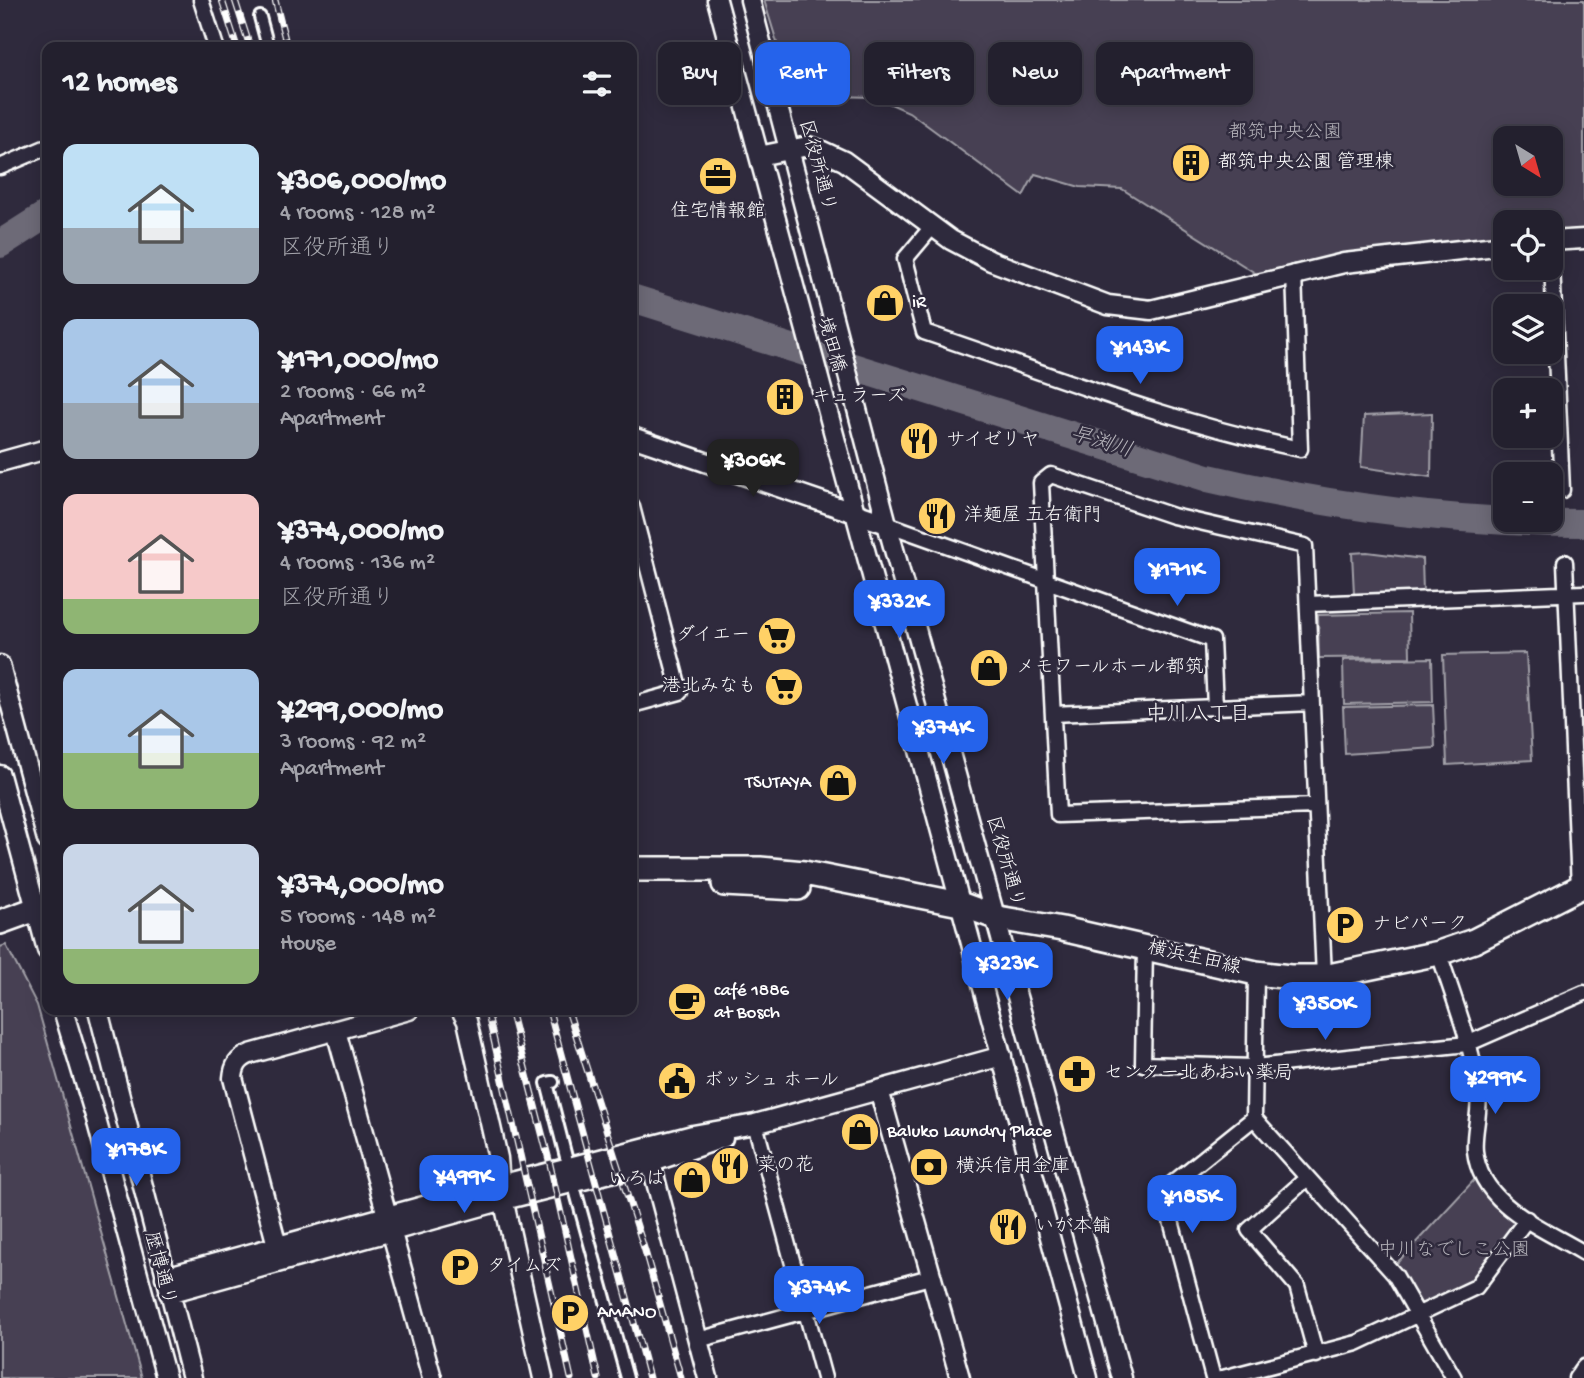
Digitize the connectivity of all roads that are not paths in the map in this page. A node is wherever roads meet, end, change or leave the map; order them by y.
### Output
1 (201, 0) edge
2 (717, 0) edge
3 (750, 0) edge
4 (260, 17) dead end
5 (214, 42) edge
6 (267, 42) edge
7 (42, 150) edge
8 (790, 150) junction
9 (759, 156) junction
10 (0, 167) edge
11 (932, 226) junction
12 (1584, 239) edge
13 (1563, 240) edge
14 (1493, 246) edge
15 (1294, 273) junction
16 (1553, 280) edge
17 (829, 302) joint
18 (855, 398) joint
19 (637, 439) edge
20 (42, 450) edge
21 (0, 462) edge
22 (1561, 462) edge
23 (855, 513) junction
24 (887, 524) junction
25 (637, 525) edge
26 (1565, 562) dead end
27 (1047, 579) junction
28 (1584, 593) edge
29 (1566, 594) junction
30 (1308, 604) junction
31 (0, 665) edge
32 (1312, 703) junction
33 (637, 704) edge
34 (1215, 707) junction
35 (1053, 714) junction
36 (0, 775) edge
37 (1315, 806) junction
38 (42, 821) edge
39 (637, 869) edge
40 (637, 883) edge
41 (1581, 886) edge
42 (42, 903) edge
43 (42, 910) edge
44 (963, 912) junction
45 (998, 918) junction
46 (0, 922) edge
47 (1145, 947) junction
48 (1439, 953) junction
49 (1256, 973) junction
50 (1324, 977) junction
51 (1584, 993) edge
52 (65, 1015) edge
53 (99, 1015) edge
54 (391, 1015) edge
55 (464, 1015) edge
56 (335, 1031) junction
57 (1467, 1044) junction
58 (1002, 1056) junction
59 (1255, 1067) junction
60 (553, 1082) dead end
61 (879, 1090) junction
62 (1254, 1118) junction
63 (755, 1124) junction
64 (649, 1155) junction
65 (566, 1157) dead end
66 (1307, 1178) junction
67 (502, 1192) junction
68 (576, 1193) dead end
69 (1527, 1219) junction
70 (389, 1225) junction
71 (279, 1253) junction
72 (1584, 1253) edge
73 (930, 1277) junction
74 (167, 1285) junction
75 (806, 1311) junction
76 (1418, 1314) junction
77 (698, 1340) junction
78 (1316, 1355) junction
79 (1584, 1367) edge
80 (166, 1378) edge
81 (192, 1378) edge
82 (432, 1378) edge
83 (543, 1378) edge
84 (626, 1378) edge
85 (708, 1378) edge
86 (824, 1378) edge
87 (960, 1378) edge
88 (1088, 1378) edge
89 (1122, 1378) edge
90 (1213, 1378) edge
91 (1223, 1378) edge
92 (1454, 1378) edge
93 (1576, 1378) edge

1 - 5 street
2 - 9 street
3 - 8 street, 区役所通り
4 - 6 street
7 - 10 street
8 - 9 street
8 - 11 street
8 - 17 street, 区役所通り
9 - 23 street, 境田橋
11 - 15 street
11 - 15 street
12 - 13 street
14 - 15 street
16 - 22 street
17 - 18 street, 境田橋
18 - 24 street, 区役所通り
19 - 23 street
20 - 21 street
23 - 24 street
23 - 44 street
24 - 27 street
24 - 45 street, 区役所通り
25 - 33 street
26 - 29 street
27 - 30 street
27 - 34 street
27 - 35 street
28 - 29 street
29 - 30 street
29 - 41 street
30 - 32 street
31 - 38 street
32 - 34 street
32 - 37 street
34 - 35 street
35 - 37 street
36 - 42 street
37 - 50 street
39 - 44 main road, 横浜生田線
40 - 44 main road, 横浜生田線
41 - 48 main road, 横浜生田線
43 - 46 main road
44 - 45 main road, 横浜生田線
44 - 58 street
45 - 47 main road, 横浜生田線
45 - 89 street, 区役所通り
47 - 49 main road, 横浜生田線
47 - 59 street
48 - 50 main road, 横浜生田線
48 - 57 street
49 - 50 main road, 横浜生田線
49 - 59 street
51 - 57 street
52 - 80 street, 歴博通り
53 - 74 street, 歴博通り
54 - 56 street
55 - 67 street
56 - 70 street
56 - 71 street
57 - 59 street
57 - 69 street
58 - 61 street
58 - 88 street
59 - 62 street
60 - 65 street
61 - 63 street
61 - 73 street
62 - 66 street
62 - 90 street
63 - 64 street
63 - 75 street
64 - 67 street
64 - 77 street
66 - 76 street
66 - 78 street
67 - 70 street
67 - 83 street
68 - 84 street
69 - 72 street
69 - 76 street
70 - 71 street
70 - 82 street
71 - 74 street
73 - 75 street
73 - 87 street
74 - 81 street, 歴博通り
75 - 77 street
75 - 86 street
76 - 78 street
76 - 92 street
77 - 85 street
78 - 91 street
79 - 93 street

